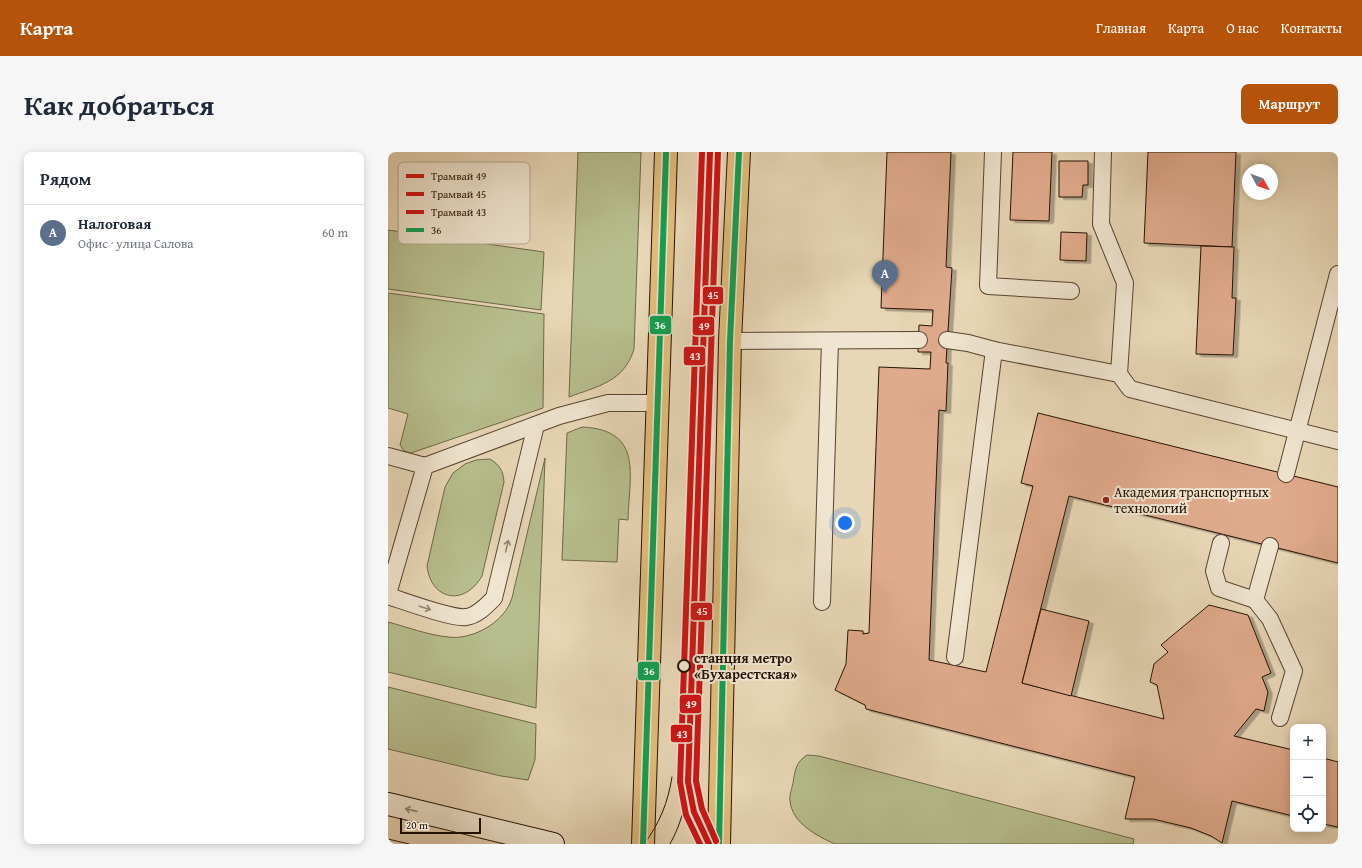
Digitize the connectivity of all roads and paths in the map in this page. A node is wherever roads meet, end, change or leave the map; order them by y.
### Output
1 (666, 152) edge
2 (739, 152) edge
3 (993, 152) edge
4 (1103, 152) edge
5 (1338, 274) edge
6 (1071, 291) dead end
7 (918, 340) dead end
8 (947, 340) dead end
9 (730, 341) junction
10 (830, 341) junction
11 (994, 350) junction
12 (1119, 374) junction
13 (658, 404) junction
14 (536, 425) junction
15 (1298, 431) junction
16 (1338, 441) edge
17 (388, 456) edge
18 (425, 466) junction
19 (1286, 474) dead end
20 (1220, 543) dead end
21 (1270, 546) dead end
22 (388, 595) edge
23 (1255, 600) junction
24 (822, 602) dead end
25 (955, 657) dead end
26 (1280, 718) dead end
27 (388, 804) edge
28 (553, 844) edge
29 (643, 844) edge
30 (719, 844) edge

1 - 13 main road
2 - 9 main road
3 - 6 lane
4 - 12 lane
5 - 15 lane
7 - 10 lane
8 - 11 lane
9 - 10 lane
9 - 30 main road
10 - 24 lane
11 - 12 lane
11 - 25 lane
12 - 15 lane
13 - 14 lane
13 - 29 main road
14 - 18 lane
22 -> 14 lane
15 - 16 lane
15 - 19 lane
17 - 18 lane
18 - 22 lane
20 - 23 lane
21 - 23 lane
23 - 26 lane
28 -> 27 main road

